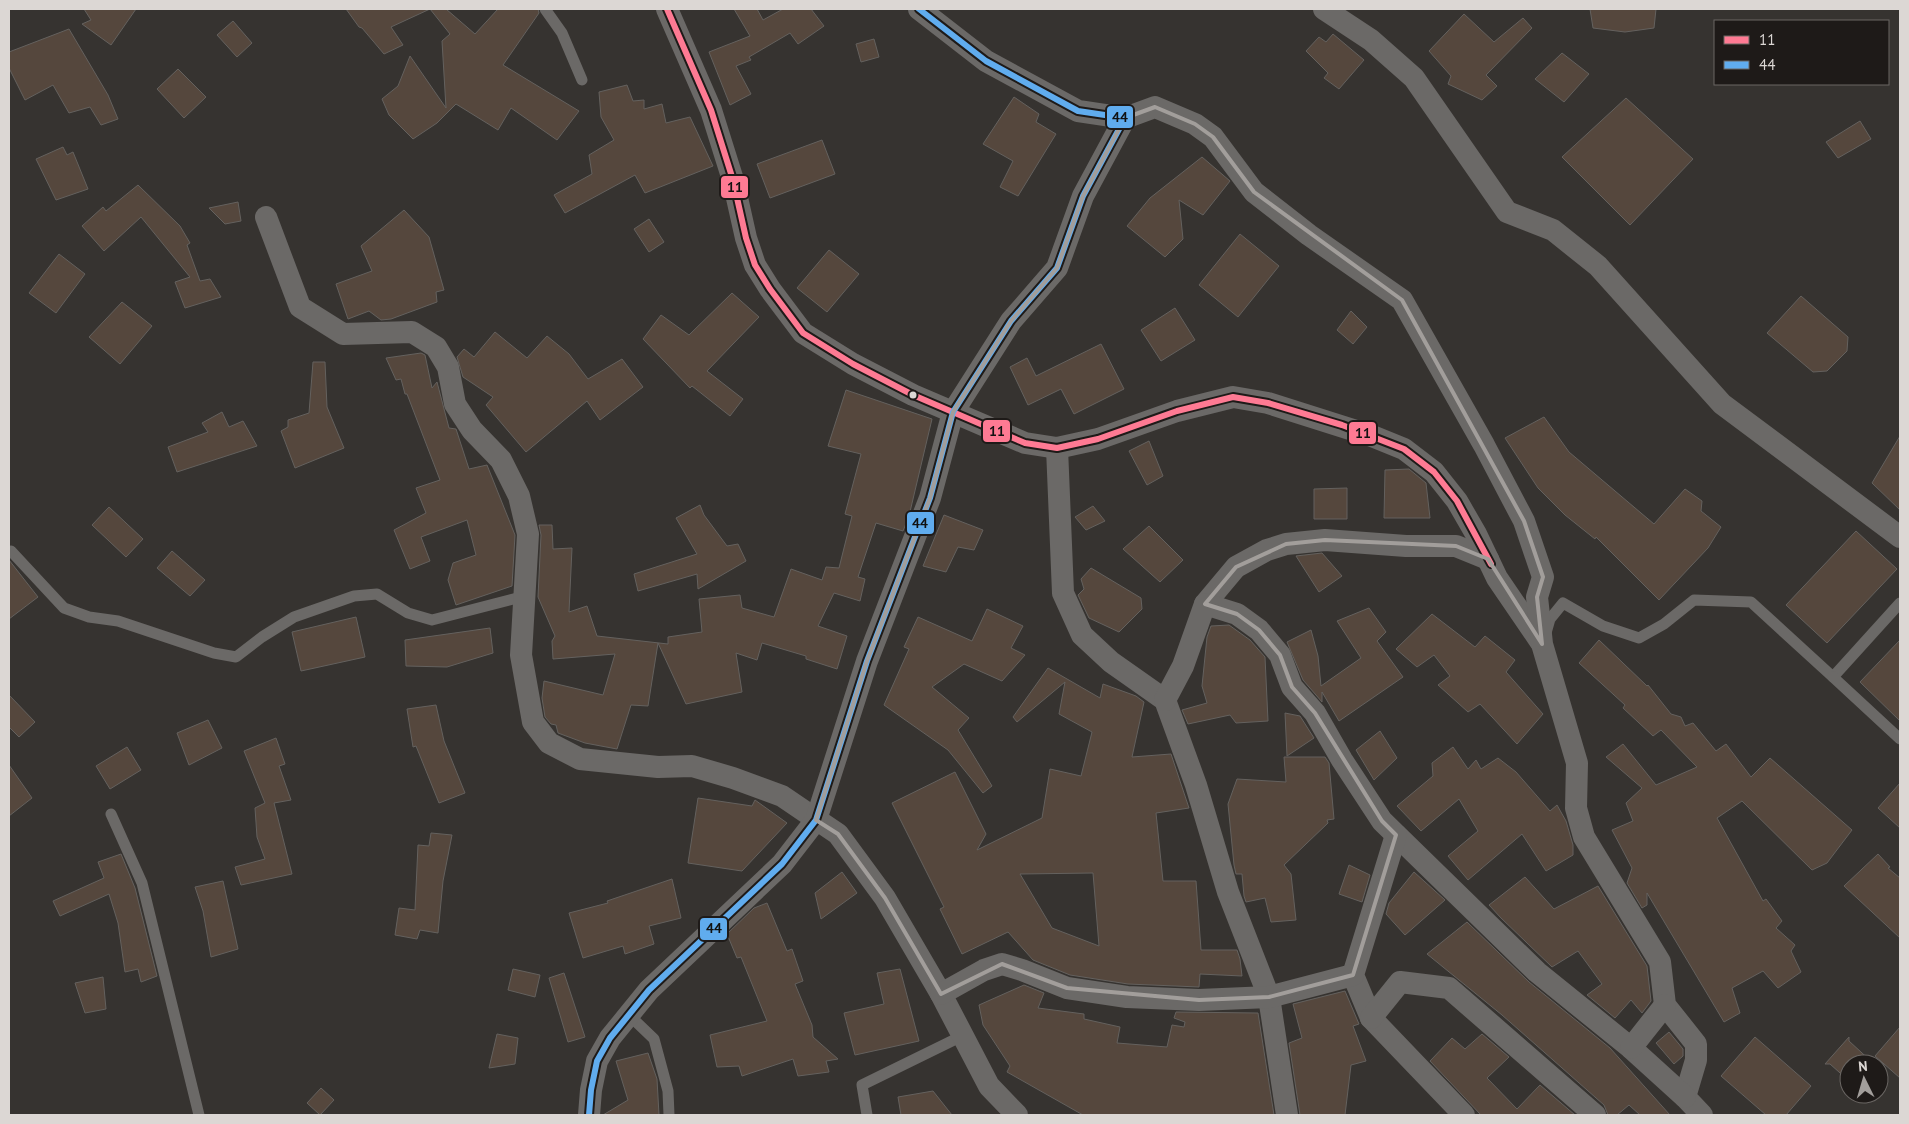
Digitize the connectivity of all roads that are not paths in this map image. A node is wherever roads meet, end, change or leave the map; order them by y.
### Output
1 (545, 9) edge
2 (666, 9) edge
3 (919, 9) edge
4 (1324, 9) edge
5 (582, 80) dead end
6 (1124, 118) junction
7 (266, 217) dead end
8 (954, 412) junction
9 (1056, 448) junction
10 (1900, 537) edge
11 (11, 551) dead end
12 (1488, 560) junction
13 (525, 596) junction
14 (1900, 603) edge
15 (1205, 604) junction
16 (1542, 644) junction
17 (1833, 677) junction
18 (1165, 700) junction
19 (1900, 739) edge
20 (111, 814) dead end
21 (816, 820) junction
22 (1396, 835) junction
23 (1353, 975) junction
24 (941, 994) junction
25 (1268, 997) junction
26 (1665, 1005) junction
27 (629, 1015) junction
28 (1371, 1018) junction
29 (962, 1036) junction
30 (1632, 1048) junction
31 (1684, 1097) junction
32 (199, 1115) edge
33 (589, 1115) edge
34 (669, 1115) edge
35 (868, 1115) edge
36 (1017, 1115) edge
37 (1287, 1115) edge
38 (1464, 1115) edge
39 (1595, 1115) edge
40 (1702, 1115) edge

1 - 5 lane
2 - 8 street
3 - 6 street
4 - 10 street
6 - 8 street
6 - 16 street
7 - 13 street
8 - 9 street
8 - 21 street
9 - 12 street
9 - 18 street
11 - 13 lane
12 - 15 street
12 - 16 street
13 - 21 street
14 - 17 lane
15 - 18 street
15 - 22 street
16 - 17 lane
16 - 26 street
17 - 19 lane
18 - 25 street
20 - 32 lane
21 - 24 street
21 - 27 street
22 - 23 street
22 - 30 street
23 - 25 street
23 - 28 street
24 - 25 street
24 - 29 street
25 - 37 street
26 - 30 street
26 - 31 street
27 - 33 street
27 - 34 lane
28 - 38 street
28 - 39 street
29 - 35 lane
29 - 36 street
30 - 31 street
31 - 40 street

